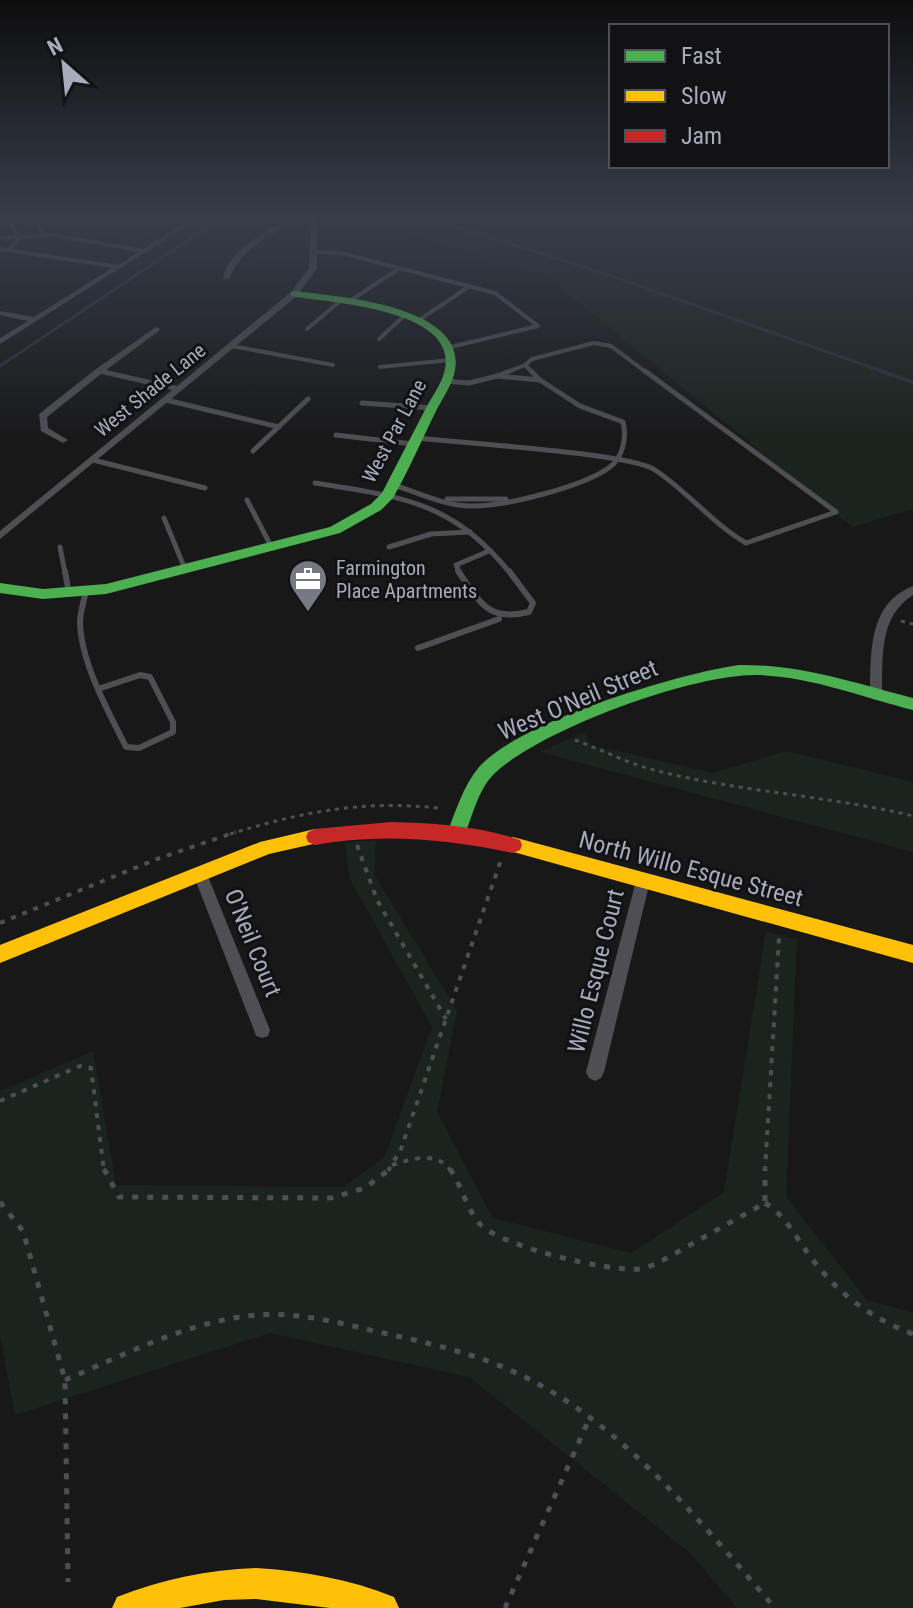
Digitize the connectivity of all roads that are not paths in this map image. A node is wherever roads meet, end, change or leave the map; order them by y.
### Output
1 (80, 292) edge
2 (361, 292) edge
3 (459, 292) edge
4 (492, 292) edge
5 (294, 294) joint
6 (343, 303) junction
7 (0, 313) edge
8 (412, 317) junction
9 (35, 320) junction
10 (156, 329) dead end
11 (307, 329) dead end
12 (379, 339) dead end
13 (0, 342) edge
14 (232, 346) junction
15 (451, 353) junction
16 (333, 365) dead end
17 (525, 365) junction
18 (380, 367) dead end
19 (99, 371) junction
20 (497, 376) junction
21 (540, 380) junction
22 (445, 381) junction
23 (180, 389) junction
24 (308, 399) dead end
25 (166, 400) junction
26 (362, 403) dead end
27 (433, 408) junction
28 (279, 427) junction
29 (336, 435) dead end
30 (63, 440) dead end
31 (417, 441) junction
32 (253, 451) dead end
33 (93, 460) junction
34 (616, 460) junction
35 (315, 483) dead end
36 (205, 488) dead end
37 (391, 490) junction
38 (247, 500) dead end
39 (164, 518) dead end
40 (470, 532) junction
41 (1, 534) edge
42 (60, 547) dead end
43 (389, 547) dead end
44 (272, 548) junction
45 (489, 551) junction
46 (185, 569) junction
47 (0, 588) edge
48 (913, 590) edge
49 (78, 593) junction
50 (500, 619) junction
51 (418, 648) dead end
52 (101, 688) junction
53 (876, 696) junction
54 (913, 704) edge
55 (456, 833) junction
56 (200, 874) junction
57 (643, 881) junction
58 (0, 954) edge
59 (913, 954) edge
60 (262, 1030) dead end
61 (595, 1072) dead end
62 (128, 1608) edge
63 (383, 1608) edge

1 - 9 street
2 - 6 lane
3 - 8 lane
4 - 15 lane
5 - 6 street
5 - 14 street, West Shade Lane
6 - 8 street
6 - 11 lane
7 - 9 street
8 - 12 lane
8 - 15 street
9 - 13 street
10 - 19 street
14 - 16 lane
14 - 23 street, West Shade Lane
15 - 18 lane
15 - 22 street, West Par Lane
17 - 20 lane
17 - 21 lane
17 - 34 lane
19 - 23 street
19 - 30 street
20 - 21 lane
20 - 22 lane
21 - 34 lane
22 - 27 street, West Par Lane
23 - 25 street, West Shade Lane
24 - 28 lane
25 - 28 lane
25 - 33 street, West Shade Lane
26 - 27 lane
27 - 31 street, West Par Lane
28 - 32 lane
29 - 31 lane
31 - 34 lane
31 - 37 street, West Par Lane
33 - 36 lane
33 - 41 street, West Shade Lane
34 - 37 lane
35 - 37 lane
37 - 40 lane
37 - 44 street, West Par Lane
38 - 44 lane
39 - 46 lane
40 - 43 lane
40 - 45 lane
42 - 49 lane
44 - 46 street, West Par Lane
45 - 50 lane
45 - 50 lane
46 - 49 street, West Par Lane
47 - 49 street, West Par Lane
48 - 53 street
49 - 52 lane
50 - 51 lane
52 - 52 lane
53 - 54 street, West O'Neil Street
53 - 55 street, West O'Neil Street
55 - 56 street
55 - 57 street, North Willo Esque Street
56 - 58 street
56 - 60 street, O'Neil Court
57 - 59 street, North Willo Esque Street
57 - 61 street, Willo Esque Court
62 - 63 street

